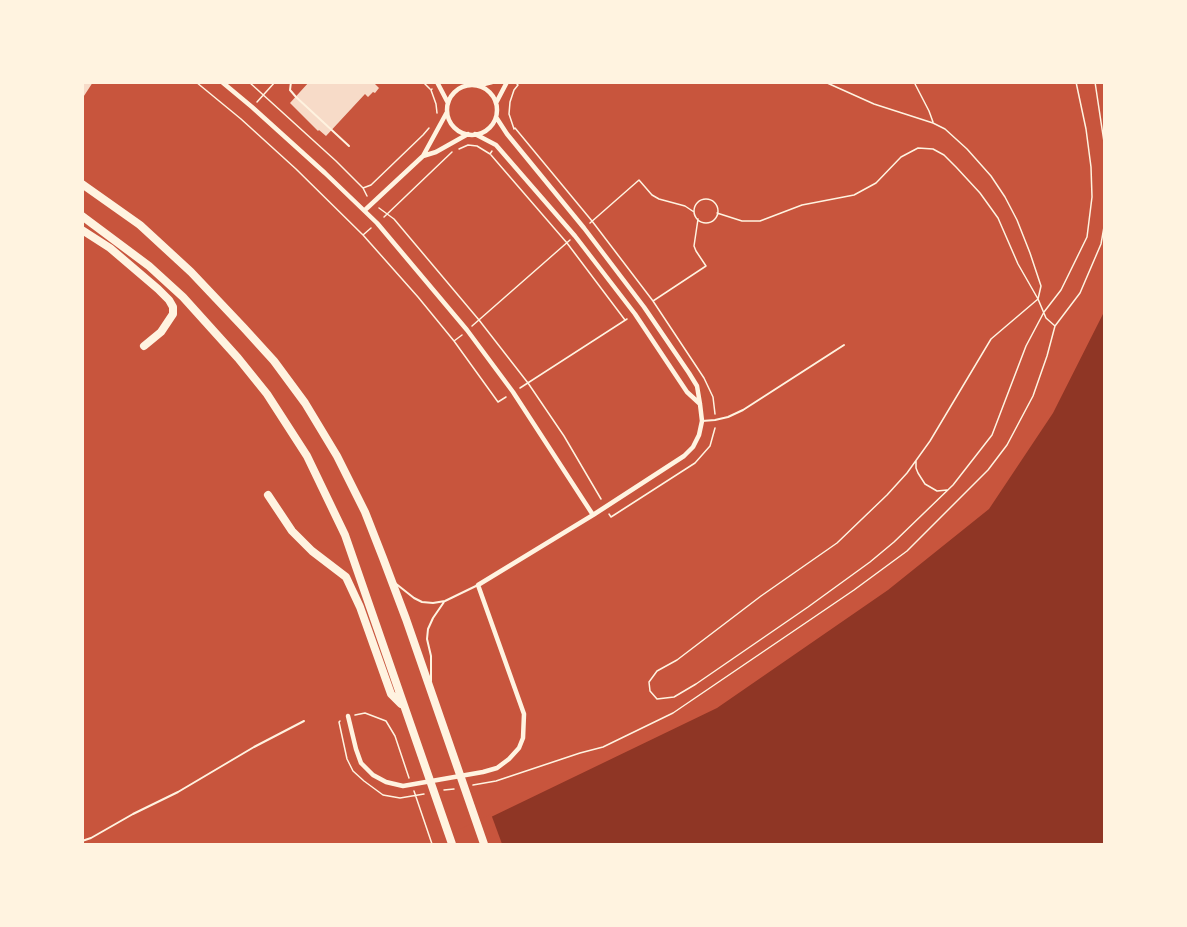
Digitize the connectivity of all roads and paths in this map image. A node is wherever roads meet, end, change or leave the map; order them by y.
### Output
1 (195, 82) edge
2 (222, 82) edge
3 (249, 82) edge
4 (275, 82) edge
5 (291, 82) edge
6 (423, 82) edge
7 (492, 82) edge
8 (507, 82) edge
9 (515, 82) edge
10 (825, 82) edge
11 (914, 82) edge
12 (1076, 82) edge
13 (1095, 82) edge
14 (437, 83) edge
15 (468, 83) edge
16 (479, 85) junction
17 (431, 90) junction
18 (264, 94) junction
19 (496, 102) junction
20 (448, 103) junction
21 (252, 107) junction
22 (447, 112) junction
23 (437, 114) dead end
24 (496, 117) junction
25 (933, 123) junction
26 (437, 132) junction
27 (468, 134) junction
28 (475, 134) junction
29 (1104, 142) edge
30 (496, 145) junction
31 (349, 146) dead end
32 (490, 154) junction
33 (423, 156) junction
34 (82, 184) edge
35 (363, 188) junction
36 (374, 203) junction
37 (365, 210) junction
38 (694, 212) junction
39 (717, 213) junction
40 (387, 214) junction
41 (82, 216) edge
42 (698, 219) junction
43 (592, 221) junction
44 (377, 223) junction
45 (1104, 227) edge
46 (584, 228) junction
47 (82, 230) edge
48 (363, 235) junction
49 (575, 236) junction
50 (567, 243) junction
51 (1038, 299) junction
52 (653, 301) junction
53 (1044, 312) junction
54 (635, 314) junction
55 (479, 320) junction
56 (625, 320) junction
57 (1055, 326) junction
58 (467, 330) junction
59 (454, 341) junction
60 (844, 345) dead end
61 (144, 346) dead end
62 (528, 383) junction
63 (513, 392) junction
64 (700, 404) junction
65 (715, 420) junction
66 (702, 421) junction
67 (916, 459) junction
68 (947, 490) junction
69 (268, 495) dead end
70 (605, 507) junction
71 (593, 515) junction
72 (391, 580) junction
73 (478, 585) junction
74 (445, 601) junction
75 (432, 693) junction
76 (404, 707) junction
77 (348, 716) junction
78 (304, 721) dead end
79 (409, 777) dead end
80 (464, 787) dead end
81 (413, 789) dead end
82 (454, 789) dead end
83 (443, 791) dead end
84 (432, 792) dead end
85 (82, 841) edge
86 (432, 844) edge
87 (452, 844) edge
88 (484, 844) edge

1 - 48 path
2 - 21 street
3 - 18 path
4 - 18 path
5 - 31 lane
6 - 17 path
7 - 16 street
8 - 19 street
9 - 43 path
10 - 25 path
11 - 25 path
12 - 53 path
13 - 29 path
14 - 17 path
14 - 20 street
15 - 16 street
15 - 20 street
16 - 19 street
17 - 23 path
18 - 21 path
18 - 35 path
19 - 24 street
20 - 22 street
21 - 37 street
22 - 26 street
22 - 27 street
24 - 28 street
24 - 46 street
25 - 51 path
26 - 33 street
26 - 35 path
27 - 28 street
27 - 33 street
28 - 30 street
30 - 32 path
30 - 49 street
32 - 40 path
32 - 50 path
33 - 36 street
34 - 72 highway
35 - 36 path
36 - 37 street
36 - 40 path
37 - 44 street
38 - 39 path
38 - 42 path
38 - 43 path
39 - 42 path
39 - 51 path
40 - 44 path
40 - 55 path
41 - 76 highway
42 - 52 path
43 - 46 path
43 - 52 path
44 - 48 path
44 - 58 street
45 - 57 path
46 - 64 street
47 - 61 highway
48 - 59 path
49 - 50 path
49 - 54 street
50 - 55 path
50 - 56 path
51 - 53 path
51 - 67 path
52 - 65 path
53 - 57 path
53 - 68 path
54 - 56 path
54 - 64 street
55 - 58 path
55 - 62 path
56 - 62 path
57 - 80 path
58 - 59 path
58 - 63 street
59 - 63 path
60 - 65 lane
62 - 63 path
62 - 70 path
63 - 71 street
64 - 66 street
65 - 66 lane
65 - 70 path
66 - 70 street
67 - 68 path
67 - 68 path
69 - 76 highway
70 - 71 street
71 - 73 street
72 - 74 lane
72 - 75 highway
73 - 74 lane
73 - 77 street
74 - 75 lane
75 - 88 highway
76 - 87 highway
77 - 79 path
77 - 84 path
78 - 85 lane
81 - 86 path
82 - 83 path

